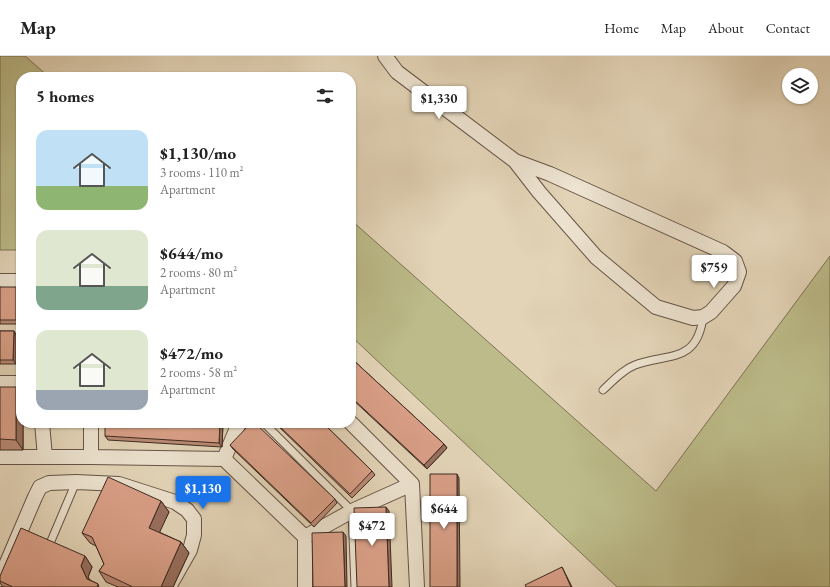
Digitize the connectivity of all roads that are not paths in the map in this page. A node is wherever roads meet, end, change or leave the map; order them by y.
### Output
1 (385, 56) edge
2 (515, 161) junction
3 (0, 281) edge
4 (16, 281) edge
5 (703, 317) junction
6 (0, 383) edge
7 (16, 383) edge
8 (603, 390) dead end
9 (42, 428) edge
10 (92, 428) edge
11 (237, 428) edge
12 (269, 428) edge
13 (356, 428) edge
14 (91, 456) junction
15 (0, 457) edge
16 (45, 457) junction
17 (224, 459) junction
18 (76, 482) junction
19 (412, 484) junction
20 (352, 511) junction
21 (305, 537) junction
22 (51, 541) edge
23 (0, 579) edge
24 (169, 587) edge
25 (305, 587) edge
26 (355, 587) edge
27 (417, 587) edge

1 - 2 street
2 - 5 street
2 - 5 street
3 - 4 street
5 - 8 lane
6 - 7 street
9 - 16 street
10 - 14 street
11 - 17 street
12 - 20 lane
13 - 19 street
14 - 16 street
14 - 17 street
15 - 16 street
17 - 21 street
18 - 22 lane
18 - 23 street
18 - 24 street
19 - 20 street
19 - 27 street
20 - 21 street
20 - 26 lane
21 - 25 street

